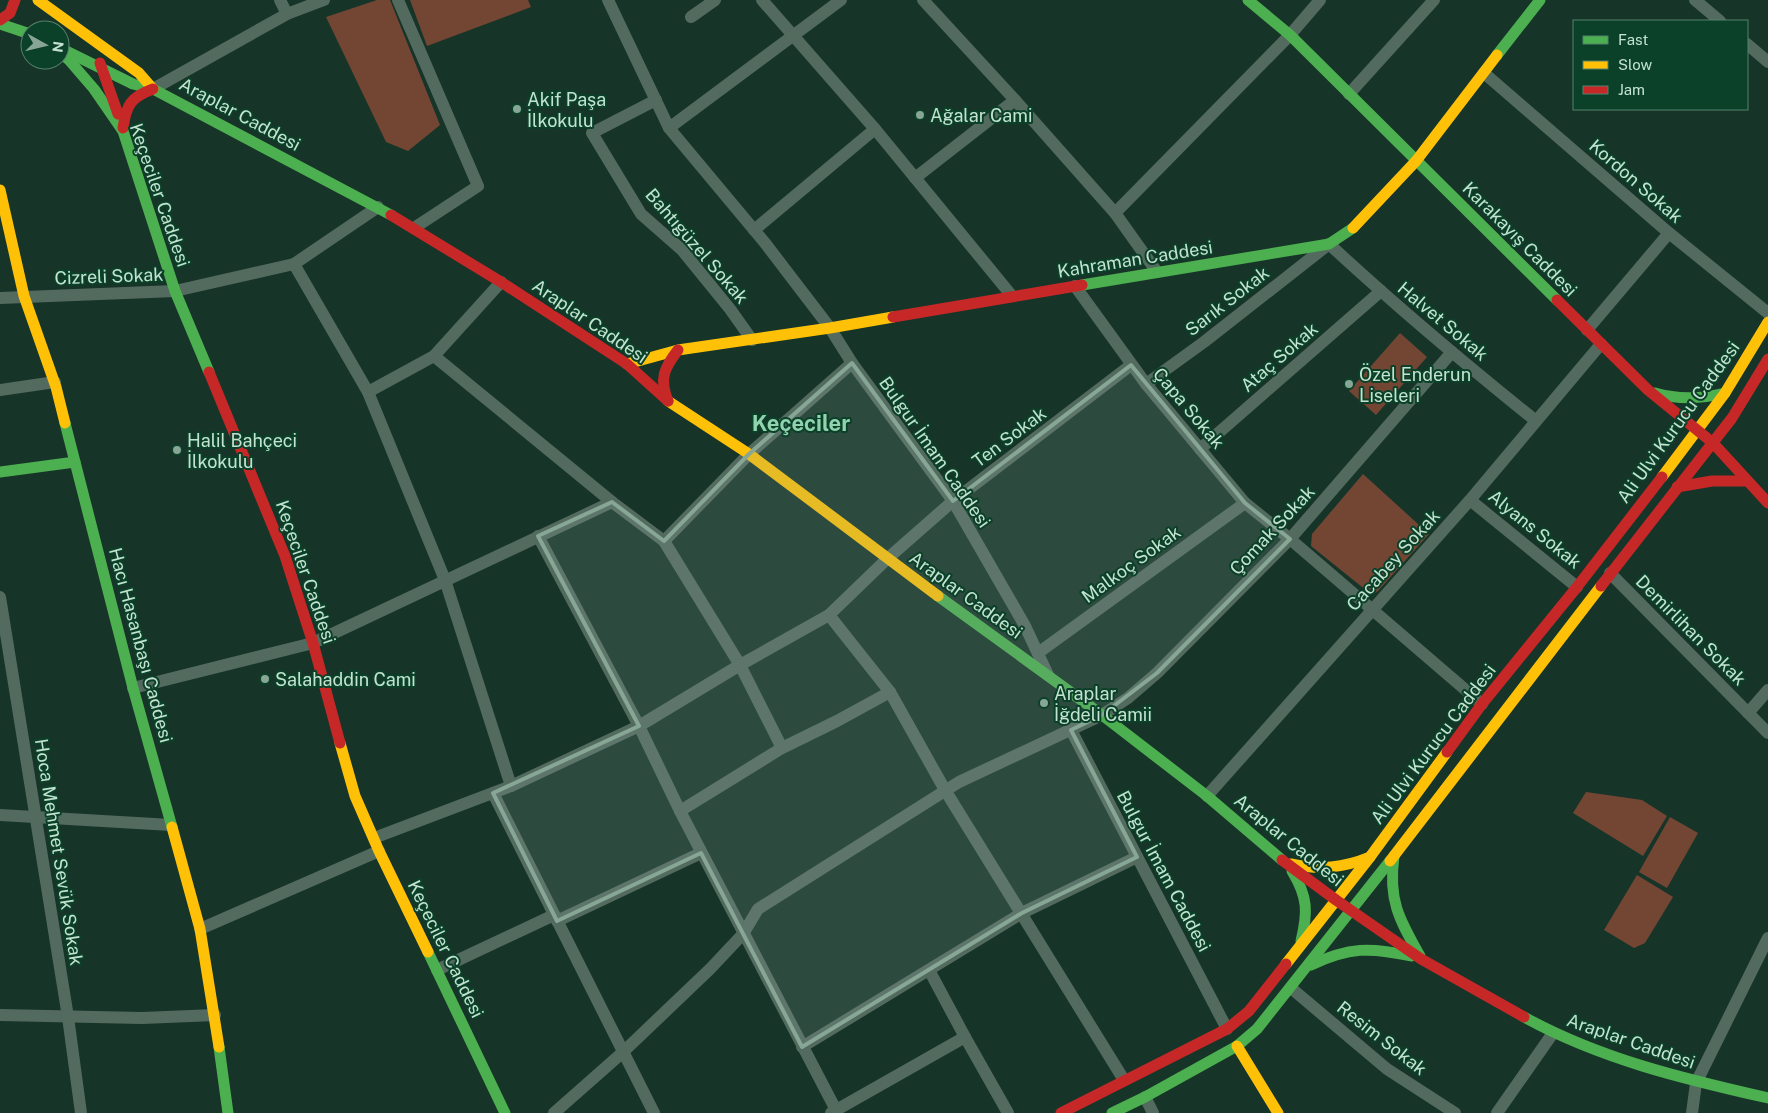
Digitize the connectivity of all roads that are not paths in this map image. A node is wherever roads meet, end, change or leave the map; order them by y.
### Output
1 (16, 0) edge
2 (38, 0) edge
3 (280, 0) edge
4 (324, 0) edge
5 (398, 0) edge
6 (608, 0) edge
7 (716, 0) edge
8 (762, 0) edge
9 (841, 0) edge
10 (923, 0) edge
11 (1248, 0) edge
12 (1320, 0) edge
13 (1434, 0) edge
14 (1540, 0) edge
15 (1696, 0) edge
16 (287, 14) junction
17 (691, 17) dead end
18 (67, 20) edge
19 (1719, 20) edge
20 (0, 22) edge
21 (70, 22) edge
22 (70, 24) edge
23 (20, 30) edge
24 (1290, 35) junction
25 (793, 36) junction
26 (1748, 45) edge
27 (70, 53) edge
28 (70, 61) edge
29 (1768, 62) edge
30 (103, 68) junction
31 (1484, 73) junction
32 (153, 89) junction
33 (1349, 94) junction
34 (656, 100) junction
35 (1015, 100) junction
36 (669, 128) junction
37 (875, 129) junction
38 (123, 131) junction
39 (1416, 161) junction
40 (915, 178) junction
41 (0, 190) edge
42 (378, 206) junction
43 (3, 212) edge
44 (1115, 213) junction
45 (414, 228) junction
46 (754, 230) junction
47 (1669, 233) junction
48 (1330, 244) junction
49 (294, 264) junction
50 (1157, 272) junction
51 (501, 282) junction
52 (1075, 286) junction
53 (175, 291) junction
54 (1381, 292) junction
55 (24, 296) junction
56 (1012, 296) junction
57 (0, 298) edge
58 (1768, 313) edge
59 (1768, 322) edge
60 (830, 328) junction
61 (1587, 330) junction
62 (752, 340) junction
63 (1601, 344) junction
64 (678, 350) junction
65 (1452, 352) junction
66 (434, 356) junction
67 (1768, 359) edge
68 (852, 363) junction
69 (627, 364) junction
70 (1131, 365) junction
71 (55, 382) junction
72 (1146, 384) junction
73 (0, 390) edge
74 (1648, 390) junction
75 (368, 392) junction
76 (1725, 392) junction
77 (668, 401) junction
78 (1536, 421) junction
79 (1697, 431) junction
80 (1713, 443) junction
81 (1200, 449) junction
82 (749, 454) junction
83 (75, 462) junction
84 (0, 472) edge
85 (1747, 481) junction
86 (1676, 487) junction
87 (1470, 500) junction
88 (953, 501) junction
89 (612, 502) junction
90 (1245, 502) junction
91 (1768, 503) edge
92 (538, 536) junction
93 (1290, 539) junction
94 (664, 541) junction
95 (887, 559) junction
96 (1610, 574) junction
97 (445, 580) junction
98 (1577, 586) junction
99 (0, 602) edge
100 (1372, 610) junction
101 (828, 615) junction
102 (313, 643) junction
103 (1038, 653) junction
104 (740, 665) junction
105 (1050, 678) junction
106 (133, 688) junction
107 (1768, 690) edge
108 (890, 692) junction
109 (1482, 704) junction
110 (1748, 713) junction
111 (1102, 715) junction
112 (639, 726) junction
113 (1071, 730) junction
114 (1768, 733) edge
115 (782, 748) junction
116 (511, 786) junction
117 (945, 790) junction
118 (494, 793) junction
119 (1207, 796) junction
120 (680, 811) junction
121 (0, 815) edge
122 (34, 816) junction
123 (171, 826) junction
124 (374, 838) junction
125 (380, 851) junction
126 (701, 853) junction
127 (1395, 855) junction
128 (1136, 856) junction
129 (1370, 858) junction
130 (1286, 863) junction
131 (1336, 900) junction
132 (1352, 912) junction
133 (1022, 913) junction
134 (555, 918) junction
135 (200, 929) junction
136 (743, 934) junction
137 (1768, 938) edge
138 (1300, 946) junction
139 (1421, 959) junction
140 (1306, 968) junction
141 (437, 970) junction
142 (929, 970) junction
143 (1291, 988) junction
144 (215, 1014) junction
145 (0, 1015) edge
146 (68, 1017) junction
147 (1227, 1029) junction
148 (1553, 1033) junction
149 (964, 1038) junction
150 (1237, 1046) junction
151 (802, 1047) junction
152 (622, 1053) junction
153 (1124, 1080) junction
154 (1696, 1083) junction
155 (1145, 1097) junction
156 (1768, 1098) edge
157 (834, 1112) edge
158 (81, 1113) edge
159 (228, 1113) edge
160 (505, 1113) edge
161 (554, 1113) edge
162 (654, 1113) edge
163 (1008, 1113) edge
164 (1061, 1113) edge
165 (1112, 1113) edge
166 (1153, 1113) edge
167 (1278, 1113) edge
168 (1455, 1113) edge
169 (1497, 1113) edge
170 (1692, 1113) edge

1 - 20 street
2 - 18 street, Araplar Caddesi
3 - 16 street
4 - 16 street
5 - 45 street
6 - 34 street, Bulgur İmam Caddesi
7 - 17 street
8 - 25 street
9 - 25 street
10 - 35 street
11 - 24 street, Karakayış Caddesi
12 - 24 street
13 - 33 street
14 - 31 street, Kahraman Caddesi
15 - 19 street
16 - 32 street
20 - 23 street
21 - 32 street, Araplar Caddesi
22 - 30 street
24 - 33 street, Karakayış Caddesi
24 - 44 street
25 - 36 street
25 - 37 street
26 - 29 street
27 - 30 street, Araplar Caddesi
28 - 38 street, Keçeciler Caddesi
30 - 32 street, Araplar Caddesi
30 - 38 street
31 - 39 street, Kahraman Caddesi
31 - 47 street, Kordon Sokak
32 - 38 street
32 - 42 street, Araplar Caddesi
33 - 39 street, Karakayış Caddesi
34 - 36 street, Bulgur İmam Caddesi
34 - 62 street, Bahtıgüzel Sokak
35 - 40 street
35 - 44 street
36 - 46 street, Bulgur İmam Caddesi
37 - 40 street
37 - 46 street
38 - 53 street, Keçeciler Caddesi
39 - 48 street, Kahraman Caddesi
39 - 61 street, Karakayış Caddesi
40 - 56 street
41 - 43 street, Hacı Hasanbaşı Caddesi
42 - 45 street, Araplar Caddesi
42 - 49 street, Cizreli Sokak
43 - 55 street, Hacı Hasanbaşı Caddesi
44 - 50 street
45 - 51 street, Araplar Caddesi
46 - 60 street, Bulgur İmam Caddesi
47 - 58 street, Kordon Sokak
47 - 61 street
48 - 50 street, Kahraman Caddesi
48 - 54 street, Halvet Sokak
48 - 72 street, Sarık Sokak
49 - 53 street, Cizreli Sokak
49 - 75 street
50 - 52 street, Kahraman Caddesi
51 - 66 street
51 - 69 street, Araplar Caddesi
52 - 56 street, Kahraman Caddesi
52 - 70 street, Çapa Sokak
53 - 55 street, Cizreli Sokak
53 - 102 street, Keçeciler Caddesi
54 - 65 street, Halvet Sokak
54 - 81 street, Ataç Sokak
55 - 57 street, Cizreli Sokak
55 - 71 street, Hacı Hasanbaşı Caddesi
56 - 60 street, Kahraman Caddesi
59 - 76 street, Ali Ulvi Kurucu Caddesi
60 - 62 street, Kahraman Caddesi
60 - 68 street, Bulgur İmam Caddesi
61 - 63 street, Karakayış Caddesi
62 - 64 street, Kahraman Caddesi
63 - 74 street, Karakayış Caddesi
63 - 78 street, Cacabey Sokak
64 - 69 street, Kahraman Caddesi
64 - 77 street
65 - 78 street, Halvet Sokak
65 - 93 street, Çomak Sokak
66 - 75 street
66 - 89 street
67 - 80 street, Ali Ulvi Kurucu Caddesi
68 - 82 street
68 - 88 street, Bulgur İmam Caddesi
69 - 77 street, Araplar Caddesi
70 - 72 street, Çapa Sokak
70 - 88 street, Ten Sokak
71 - 73 street
71 - 83 street, Hacı Hasanbaşı Caddesi
72 - 81 street, Çapa Sokak
74 - 76 street
74 - 79 street, Karakayış Caddesi
75 - 97 street
76 - 79 street, Ali Ulvi Kurucu Caddesi
77 - 82 street, Araplar Caddesi
78 - 87 street, Cacabey Sokak
79 - 80 street, Karakayış Caddesi
79 - 98 street, Ali Ulvi Kurucu Caddesi
80 - 85 street, Karakayış Caddesi
80 - 86 street, Ali Ulvi Kurucu Caddesi
81 - 90 street, Çapa Sokak
82 - 94 street
82 - 95 street, Araplar Caddesi
83 - 84 street
83 - 106 street, Hacı Hasanbaşı Caddesi
85 - 86 street
85 - 91 street, Karakayış Caddesi
86 - 96 street, Ali Ulvi Kurucu Caddesi
87 - 98 street, Alyans Sokak
87 - 100 street, Cacabey Sokak
88 - 95 street, Ten Sokak
88 - 103 street, Bulgur İmam Caddesi
89 - 92 street
89 - 94 street
90 - 93 street, Çapa Sokak
90 - 103 street, Malkoç Sokak
92 - 97 street
92 - 112 street
93 - 100 street, Çapa Sokak
93 - 111 street, Çomak Sokak
94 - 104 street
95 - 101 street, Ten Sokak
95 - 105 street, Araplar Caddesi
96 - 110 street, Demirlihan Sokak
96 - 127 street, Ali Ulvi Kurucu Caddesi
97 - 102 street
97 - 116 street
98 - 109 street, Ali Ulvi Kurucu Caddesi
99 - 122 street, Hoca Mehmet Sevük Sokak
100 - 109 street, Çapa Sokak
100 - 119 street, Cacabey Sokak
101 - 104 street, Ten Sokak
101 - 108 street
102 - 106 street
102 - 124 street, Keçeciler Caddesi
103 - 105 street, Bulgur İmam Caddesi
104 - 112 street, Ten Sokak
104 - 115 street
105 - 111 street, Araplar Caddesi
106 - 123 street, Hacı Hasanbaşı Caddesi
107 - 110 street
108 - 115 street
108 - 117 street
109 - 129 street, Ali Ulvi Kurucu Caddesi
110 - 114 street, Demirlihan Sokak
111 - 113 street, Çomak Sokak
111 - 119 street, Araplar Caddesi
112 - 116 street, Ten Sokak
112 - 120 street
113 - 117 street, Çomak Sokak
113 - 128 street, Bulgur İmam Caddesi
115 - 120 street
116 - 118 street, Ten Sokak
117 - 133 street
117 - 136 street, Çomak Sokak
118 - 124 street, Ten Sokak
118 - 134 street
119 - 130 street, Araplar Caddesi
120 - 126 street
121 - 122 street
122 - 123 street
122 - 146 street, Hoca Mehmet Sevük Sokak
123 - 135 street, Hacı Hasanbaşı Caddesi
124 - 125 street, Keçeciler Caddesi
125 - 135 street
125 - 141 street, Keçeciler Caddesi
126 - 134 street
126 - 136 street
127 - 132 street, Ali Ulvi Kurucu Caddesi
127 - 139 street
128 - 133 street
128 - 147 street, Bulgur İmam Caddesi
129 - 130 street
129 - 131 street, Ali Ulvi Kurucu Caddesi
130 - 131 street, Araplar Caddesi
130 - 138 street
131 - 132 street, Araplar Caddesi
131 - 138 street, Ali Ulvi Kurucu Caddesi
132 - 139 street, Araplar Caddesi
132 - 140 street, Ali Ulvi Kurucu Caddesi
133 - 142 street
133 - 153 street
134 - 141 street
134 - 152 street
135 - 144 street, Hacı Hasanbaşı Caddesi
136 - 151 street
136 - 152 street, Çomak Sokak
137 - 154 street
138 - 147 street, Ali Ulvi Kurucu Caddesi
139 - 140 street
139 - 148 street, Araplar Caddesi
140 - 143 street, Ali Ulvi Kurucu Caddesi
141 - 160 street, Keçeciler Caddesi
142 - 149 street
142 - 151 street
143 - 150 street, Ali Ulvi Kurucu Caddesi
143 - 168 street, Resim Sokak
144 - 146 street
144 - 159 street, Hacı Hasanbaşı Caddesi
145 - 146 street
146 - 158 street, Hoca Mehmet Sevük Sokak
147 - 153 street, Ali Ulvi Kurucu Caddesi
148 - 154 street, Araplar Caddesi
148 - 169 street
149 - 157 street
149 - 163 street
150 - 155 street, Ali Ulvi Kurucu Caddesi
150 - 167 street
151 - 157 street
152 - 161 street, Çomak Sokak
152 - 162 street
153 - 164 street, Ali Ulvi Kurucu Caddesi
154 - 156 street, Araplar Caddesi
154 - 170 street
155 - 165 street, Ali Ulvi Kurucu Caddesi
155 - 166 street

